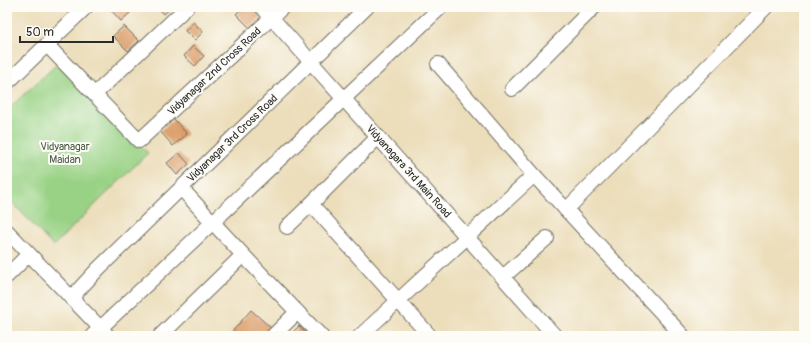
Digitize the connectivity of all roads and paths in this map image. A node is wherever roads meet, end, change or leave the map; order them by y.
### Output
1 (86, 7) edge
2 (187, 7) edge
3 (283, 7) edge
4 (367, 7) edge
5 (442, 7) edge
6 (594, 7) edge
7 (766, 7) edge
8 (267, 12) edge
9 (47, 44) junction
10 (311, 62) junction
11 (438, 64) dead end
12 (7, 83) edge
13 (512, 89) dead end
14 (95, 94) junction
15 (344, 99) junction
16 (378, 137) junction
17 (534, 175) junction
18 (181, 188) junction
19 (311, 204) junction
20 (566, 210) junction
21 (213, 223) junction
22 (287, 227) dead end
23 (7, 231) edge
24 (467, 237) junction
25 (547, 238) dead end
26 (29, 254) junction
27 (243, 255) junction
28 (7, 276) edge
29 (503, 277) junction
30 (71, 298) junction
31 (398, 300) junction
32 (297, 312) junction
33 (100, 333) edge
34 (160, 336) edge
35 (273, 336) edge
36 (321, 336) edge
37 (360, 336) edge
38 (430, 336) edge
39 (555, 336) edge
40 (683, 336) edge

1 - 9 street
2 - 14 street
3 - 8 street, Vidyanagar 2nd Cross Road
4 - 10 street, Vidyanagar 3rd Cross Road
5 - 15 street
6 - 13 street
7 - 20 street
8 - 10 street, Vidyanagara 3rd Main Road
8 - 14 street, Vidyanagar 2nd Cross Road
9 - 12 street
9 - 14 street
10 - 15 street, Vidyanagara 3rd Main Road
10 - 18 street, Vidyanagar 3rd Cross Road
11 - 17 street
15 - 16 street, Vidyanagara 3rd Main Road
15 - 21 street
16 - 19 street
16 - 24 street, Vidyanagara 3rd Main Road
17 - 20 street
17 - 24 street
18 - 21 street
18 - 30 street, Vidyanagar 3rd Cross Road
19 - 22 street
19 - 31 street
20 - 40 street
21 - 27 street
21 - 33 street
23 - 26 street
24 - 29 street, Vidyanagara 3rd Main Road
24 - 31 street
25 - 29 street
26 - 28 street
26 - 30 street
27 - 32 street
27 - 34 street
29 - 39 street, Vidyanagara 3rd Main Road
30 - 33 street
31 - 37 street
31 - 38 street
32 - 35 street
32 - 36 street

